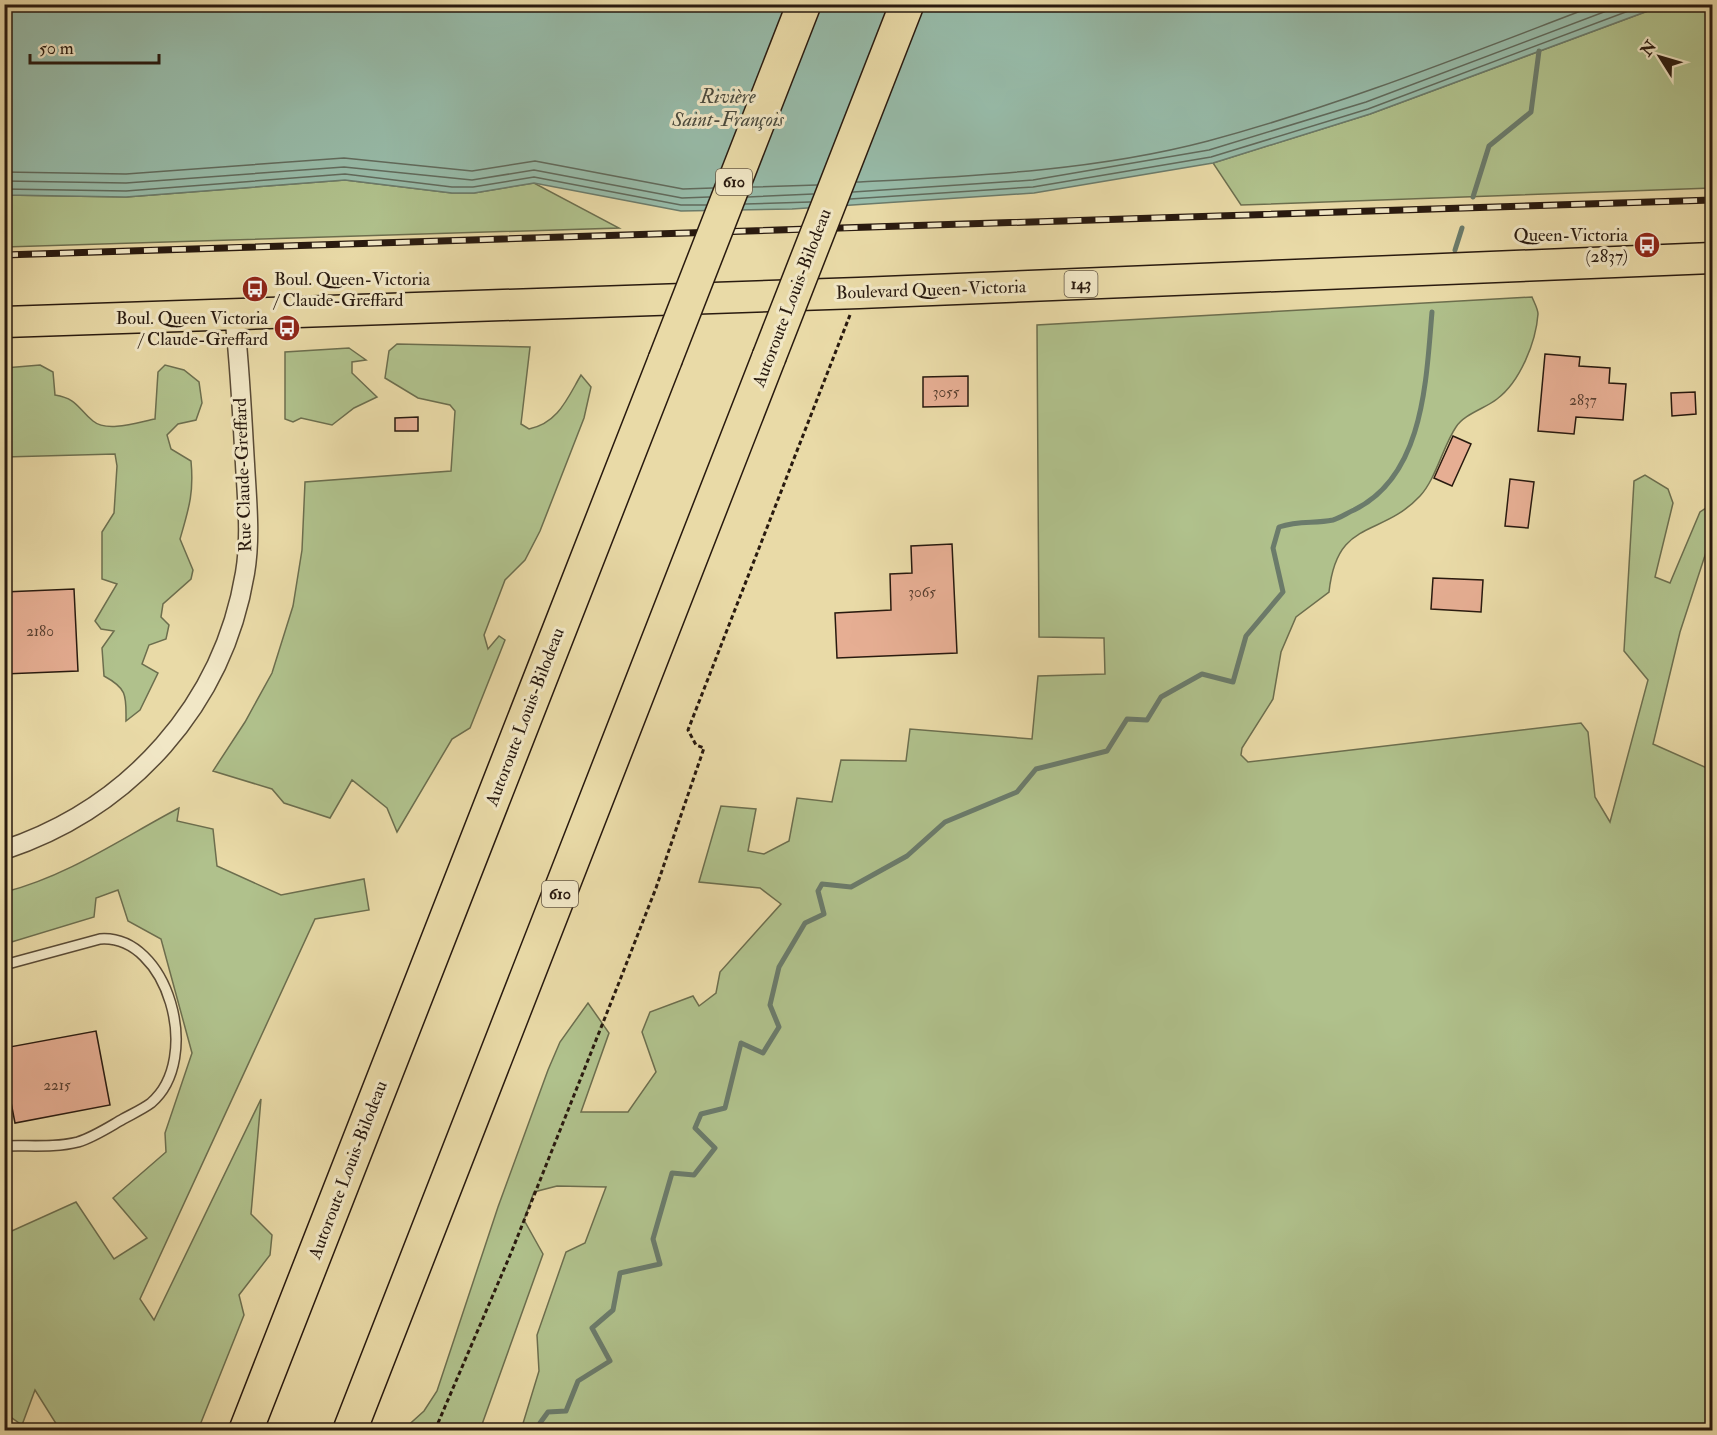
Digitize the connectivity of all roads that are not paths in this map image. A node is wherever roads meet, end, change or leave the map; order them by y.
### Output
1 (804, 4) edge
2 (907, 4) edge
3 (1713, 258) edge
4 (234, 315) junction
5 (4, 322) edge
6 (4, 850) edge
7 (4, 964) edge
8 (4, 1146) edge
9 (246, 1431) edge
10 (350, 1431) edge

1 - 9 highway, Autoroute Louis-Bilodeau / 610, bridge
2 - 10 highway, Autoroute Louis-Bilodeau / 610, bridge
3 - 4 main road, Boulevard Queen-Victoria / 143
4 - 5 main road, Boulevard Queen-Victoria / 143
4 - 6 street, Rue Claude-Greffard
7 - 8 lane

